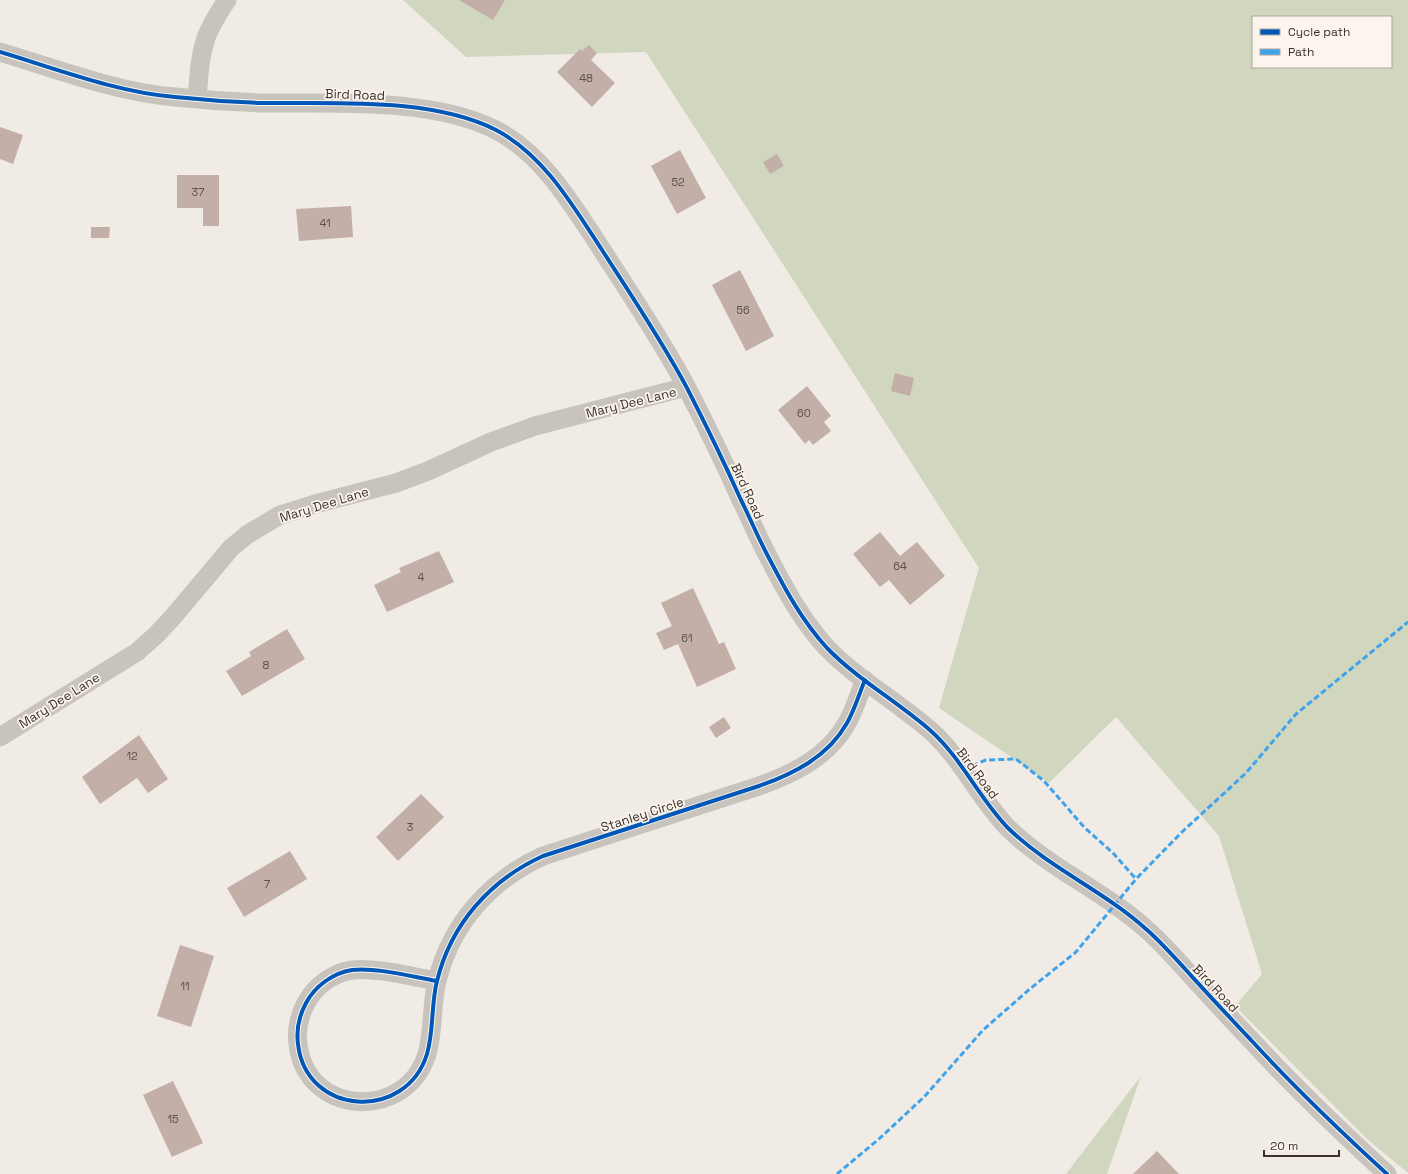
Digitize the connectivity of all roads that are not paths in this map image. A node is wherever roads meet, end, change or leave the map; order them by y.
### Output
1 (227, 0) edge
2 (0, 52) edge
3 (197, 99) junction
4 (686, 387) junction
5 (865, 680) junction
6 (0, 737) edge
7 (437, 981) junction
8 (1387, 1174) edge

1 - 3 street
2 - 3 street, Bird Road
3 - 4 street, Bird Road
4 - 5 street, Bird Road
4 - 6 street, Mary Dee Lane
5 - 7 street, Stanley Circle
5 - 8 street, Bird Road
7 - 7 street, Stanley Circle

